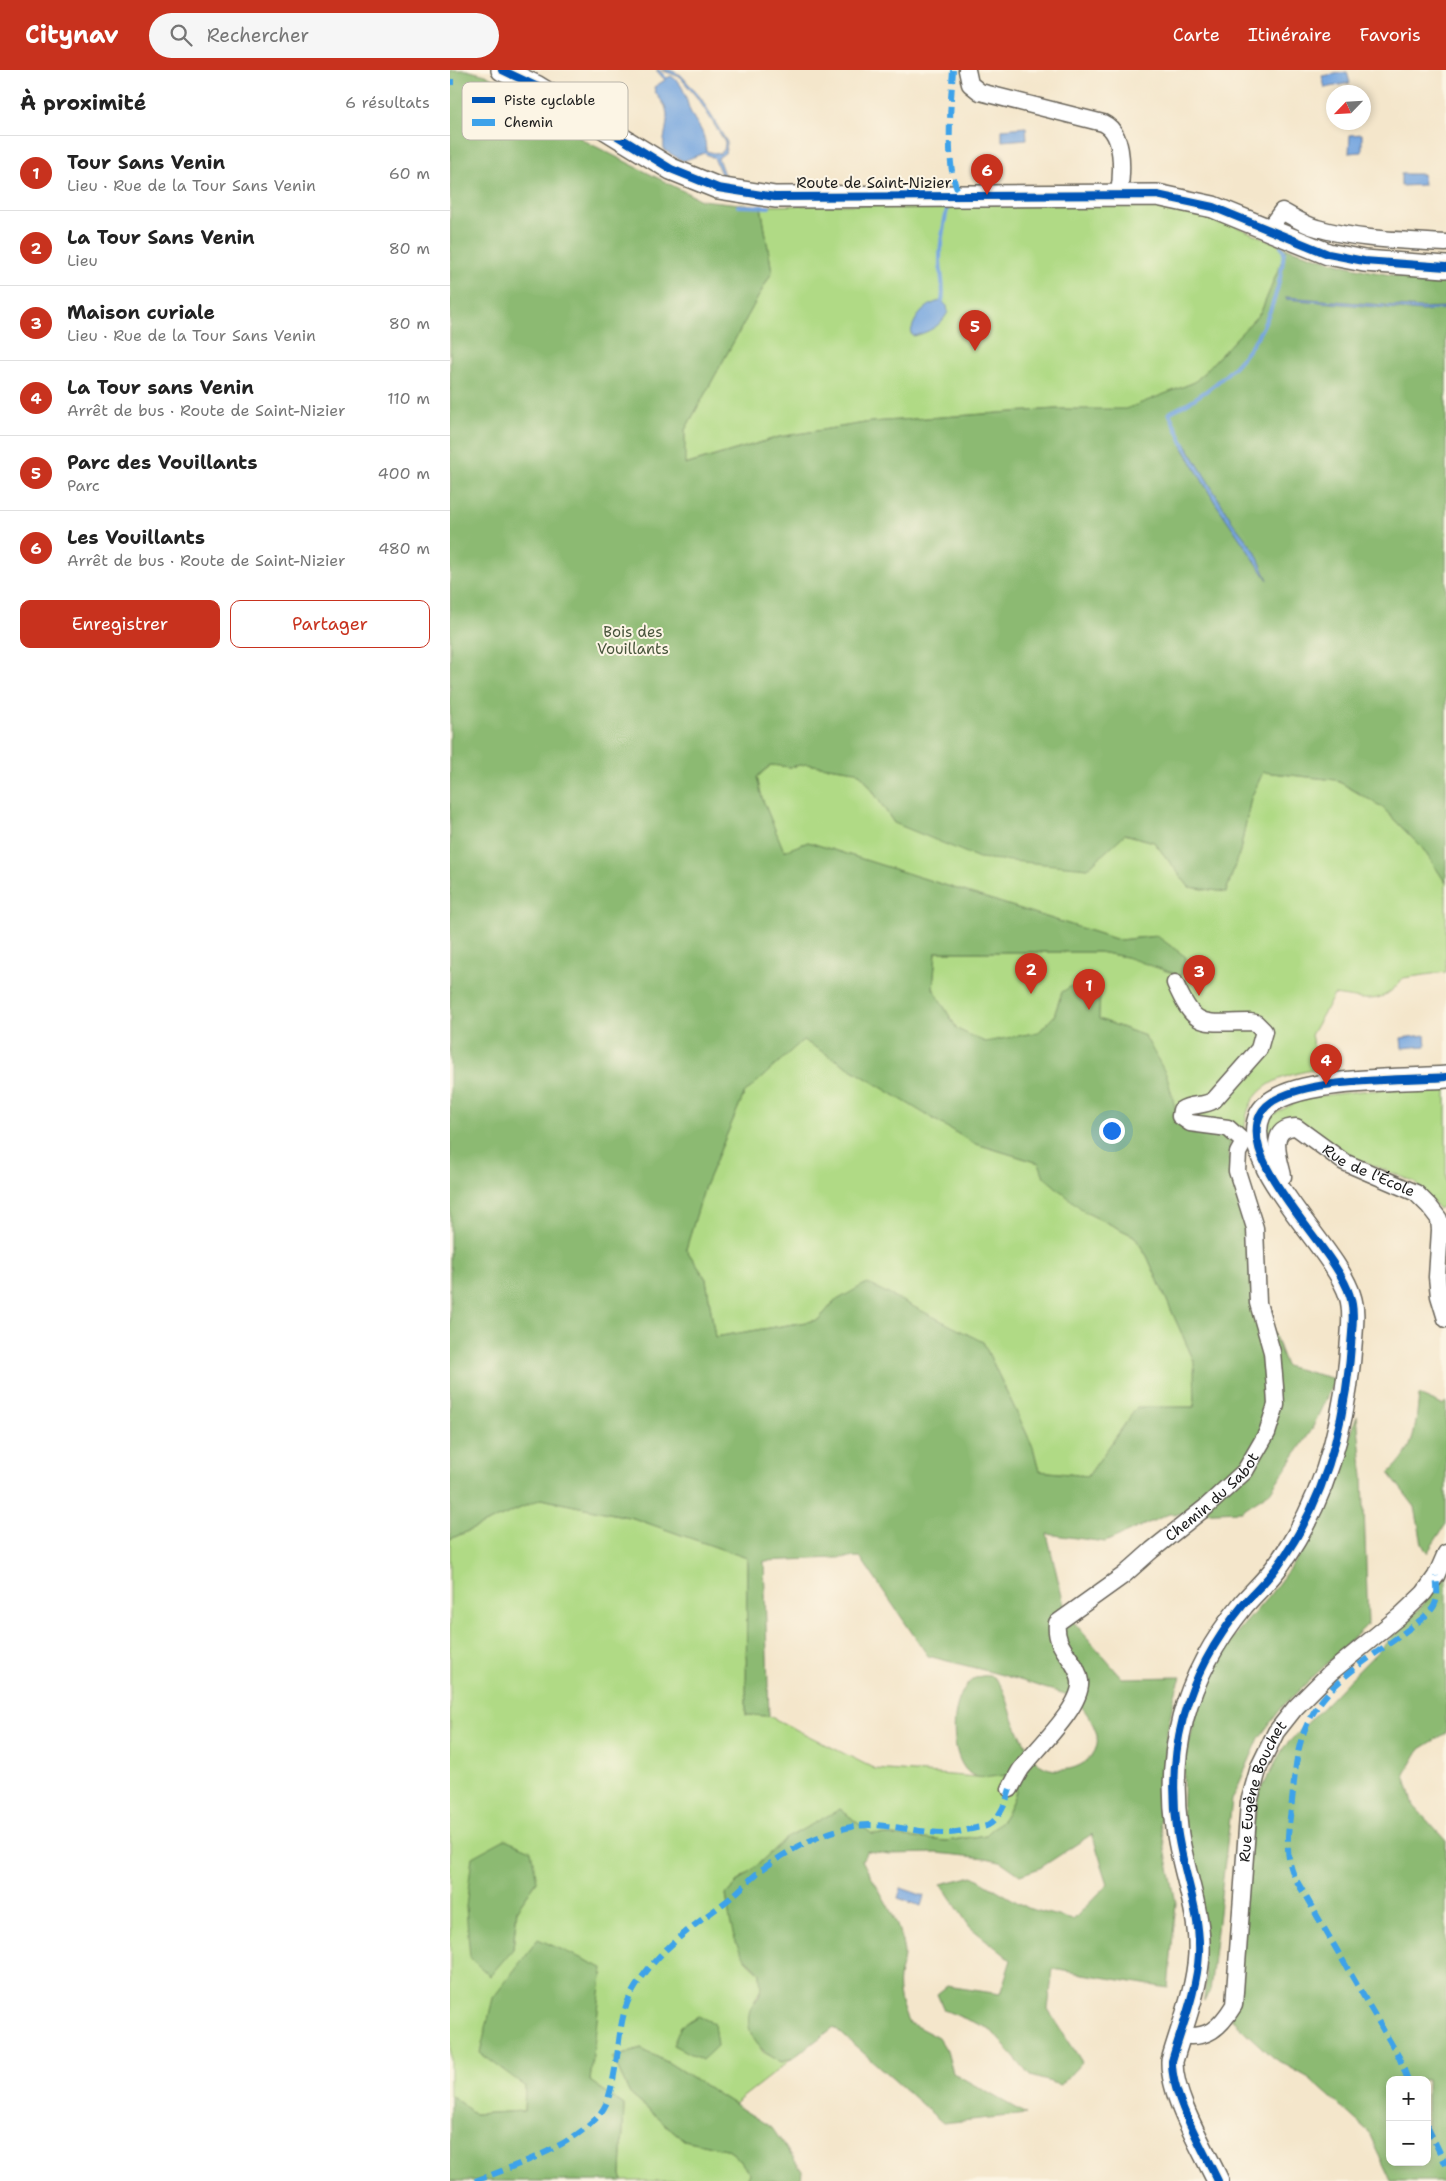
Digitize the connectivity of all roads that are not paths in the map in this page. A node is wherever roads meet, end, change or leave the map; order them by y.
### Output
1 (502, 70) edge
2 (967, 70) edge
3 (527, 82) edge
4 (624, 140) edge
5 (1119, 194) junction
6 (1268, 230) junction
7 (1446, 243) edge
8 (1446, 267) edge
9 (1176, 983) dead end
10 (1446, 1077) edge
11 (1250, 1141) junction
12 (1275, 1181) junction
13 (1446, 1319) edge
14 (1446, 1553) edge
15 (1441, 1576) edge
16 (1010, 1789) dead end
17 (1180, 2035) junction
18 (1218, 2181) edge

1 - 3 main road, Route de Saint-Nizier
2 - 5 street
4 - 5 main road, Route de Saint-Nizier
5 - 6 main road, Route de Saint-Nizier
6 - 7 street
6 - 8 main road, Route de Saint-Nizier
9 - 11 street
10 - 11 main road
11 - 12 main road
11 - 16 street, Chemin du Sabot
12 - 13 street, Rue de l'École
12 - 17 main road
14 - 15 street, Rue Eugène Bouchet
15 - 17 street, Rue Eugène Bouchet
17 - 18 main road

